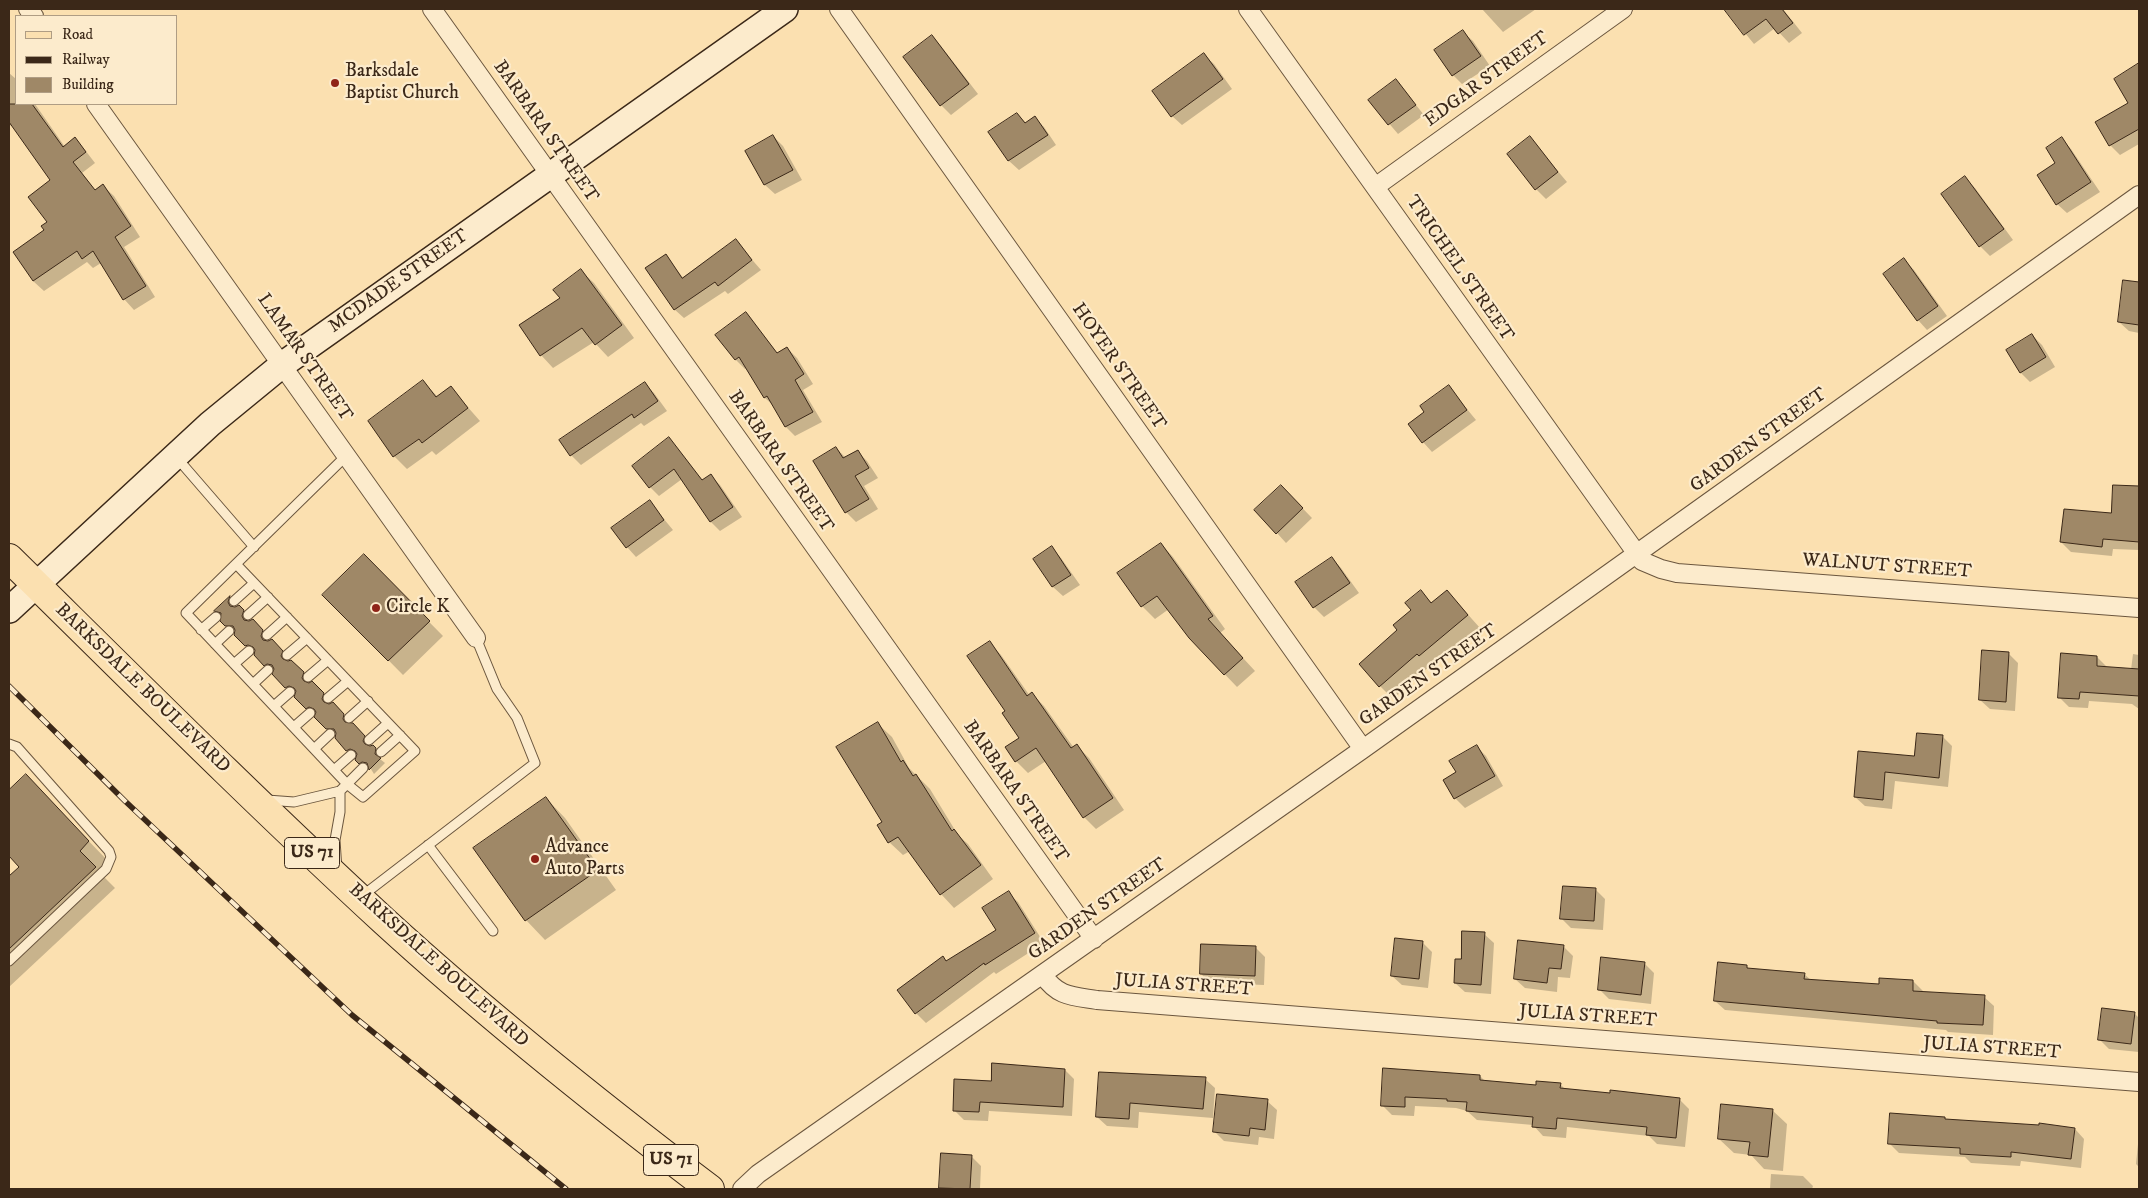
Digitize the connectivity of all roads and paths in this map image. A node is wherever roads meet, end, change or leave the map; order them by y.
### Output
1 (432, 9) edge
2 (785, 9) edge
3 (839, 9) edge
4 (1248, 9) edge
5 (1623, 9) edge
6 (97, 105) edge
7 (550, 175) junction
8 (1375, 187) junction
9 (2139, 195) edge
10 (282, 364) junction
11 (346, 455) junction
12 (176, 457) junction
13 (254, 546) junction
14 (1636, 554) junction
15 (9, 558) edge
16 (236, 564) junction
17 (254, 583) junction
18 (36, 586) junction
19 (268, 598) junction
20 (234, 600) dead end
21 (2139, 608) edge
22 (9, 610) edge
23 (248, 614) dead end
24 (216, 617) dead end
25 (287, 617) junction
26 (202, 630) junction
27 (230, 631) dead end
28 (267, 635) dead end
29 (307, 638) junction
30 (476, 638) joint
31 (215, 644) junction
32 (249, 651) dead end
33 (287, 655) dead end
34 (328, 660) junction
35 (234, 664) junction
36 (268, 670) dead end
37 (308, 677) dead end
38 (348, 680) junction
39 (253, 684) junction
40 (290, 692) dead end
41 (328, 698) dead end
42 (368, 702) junction
43 (274, 706) junction
44 (310, 713) dead end
45 (349, 718) dead end
46 (388, 723) junction
47 (294, 727) junction
48 (330, 734) dead end
49 (400, 735) junction
50 (368, 740) dead end
51 (9, 744) edge
52 (314, 749) junction
53 (1364, 749) junction
54 (381, 752) dead end
55 (351, 755) dead end
56 (364, 768) dead end
57 (334, 770) junction
58 (347, 784) junction
59 (340, 791) junction
60 (256, 800) junction
61 (428, 845) junction
62 (338, 877) junction
63 (360, 898) junction
64 (494, 931) dead end
65 (1094, 939) junction
66 (9, 961) edge
67 (1042, 975) junction
68 (2139, 1082) edge
69 (710, 1189) edge
70 (742, 1189) edge

1 - 7 street, BARBARA STREET
2 - 7 street, MCDADE STREET
3 - 53 street, HOYER STREET
4 - 8 street, TRICHEL STREET
5 - 8 street, EDGAR STREET
6 - 10 street, LAMAR STREET
7 - 10 street, MCDADE STREET
7 - 65 street, BARBARA STREET
8 - 14 street, TRICHEL STREET
9 - 14 street, GARDEN STREET
10 - 11 street, LAMAR STREET
10 - 12 street, MCDADE STREET
11 - 13 lane
11 - 30 street, LAMAR STREET
12 - 13 lane
12 - 18 street, MCDADE STREET
13 - 16 lane
14 - 21 street, WALNUT STREET
14 - 53 street, GARDEN STREET
15 - 18 main road, BARKSDALE BOULEVARD / US 71
16 - 17 lane
16 - 26 lane
17 - 19 lane
17 - 20 lane
18 - 22 street, MCDADE STREET
18 - 60 main road, BARKSDALE BOULEVARD / US 71
19 - 23 lane
19 - 25 lane
24 - 26 lane
25 - 28 lane
25 - 29 lane
26 - 31 lane
27 - 31 lane
29 - 33 lane
29 - 34 lane
30 - 61 lane
31 - 35 lane
32 - 35 lane
34 - 37 lane
34 - 38 lane
35 - 39 lane
36 - 39 lane
38 - 41 lane
38 - 42 lane
39 - 43 lane
40 - 43 lane
42 - 45 lane
42 - 46 lane
43 - 47 lane
44 - 47 lane
46 - 49 lane
46 - 50 lane
47 - 52 lane
48 - 52 lane
49 - 54 lane
49 - 58 lane
51 - 66 lane
52 - 57 lane
53 - 65 street, GARDEN STREET
55 - 57 lane
56 - 58 lane
57 - 58 lane
58 - 59 lane
59 - 60 lane
59 - 62 lane
60 - 62 main road, BARKSDALE BOULEVARD / US 71
61 - 63 lane
61 - 64 lane
62 - 63 main road, BARKSDALE BOULEVARD / US 71
63 - 69 main road, BARKSDALE BOULEVARD / US 71
65 - 67 street, GARDEN STREET
67 - 68 street, JULIA STREET
67 - 70 street, GARDEN STREET

